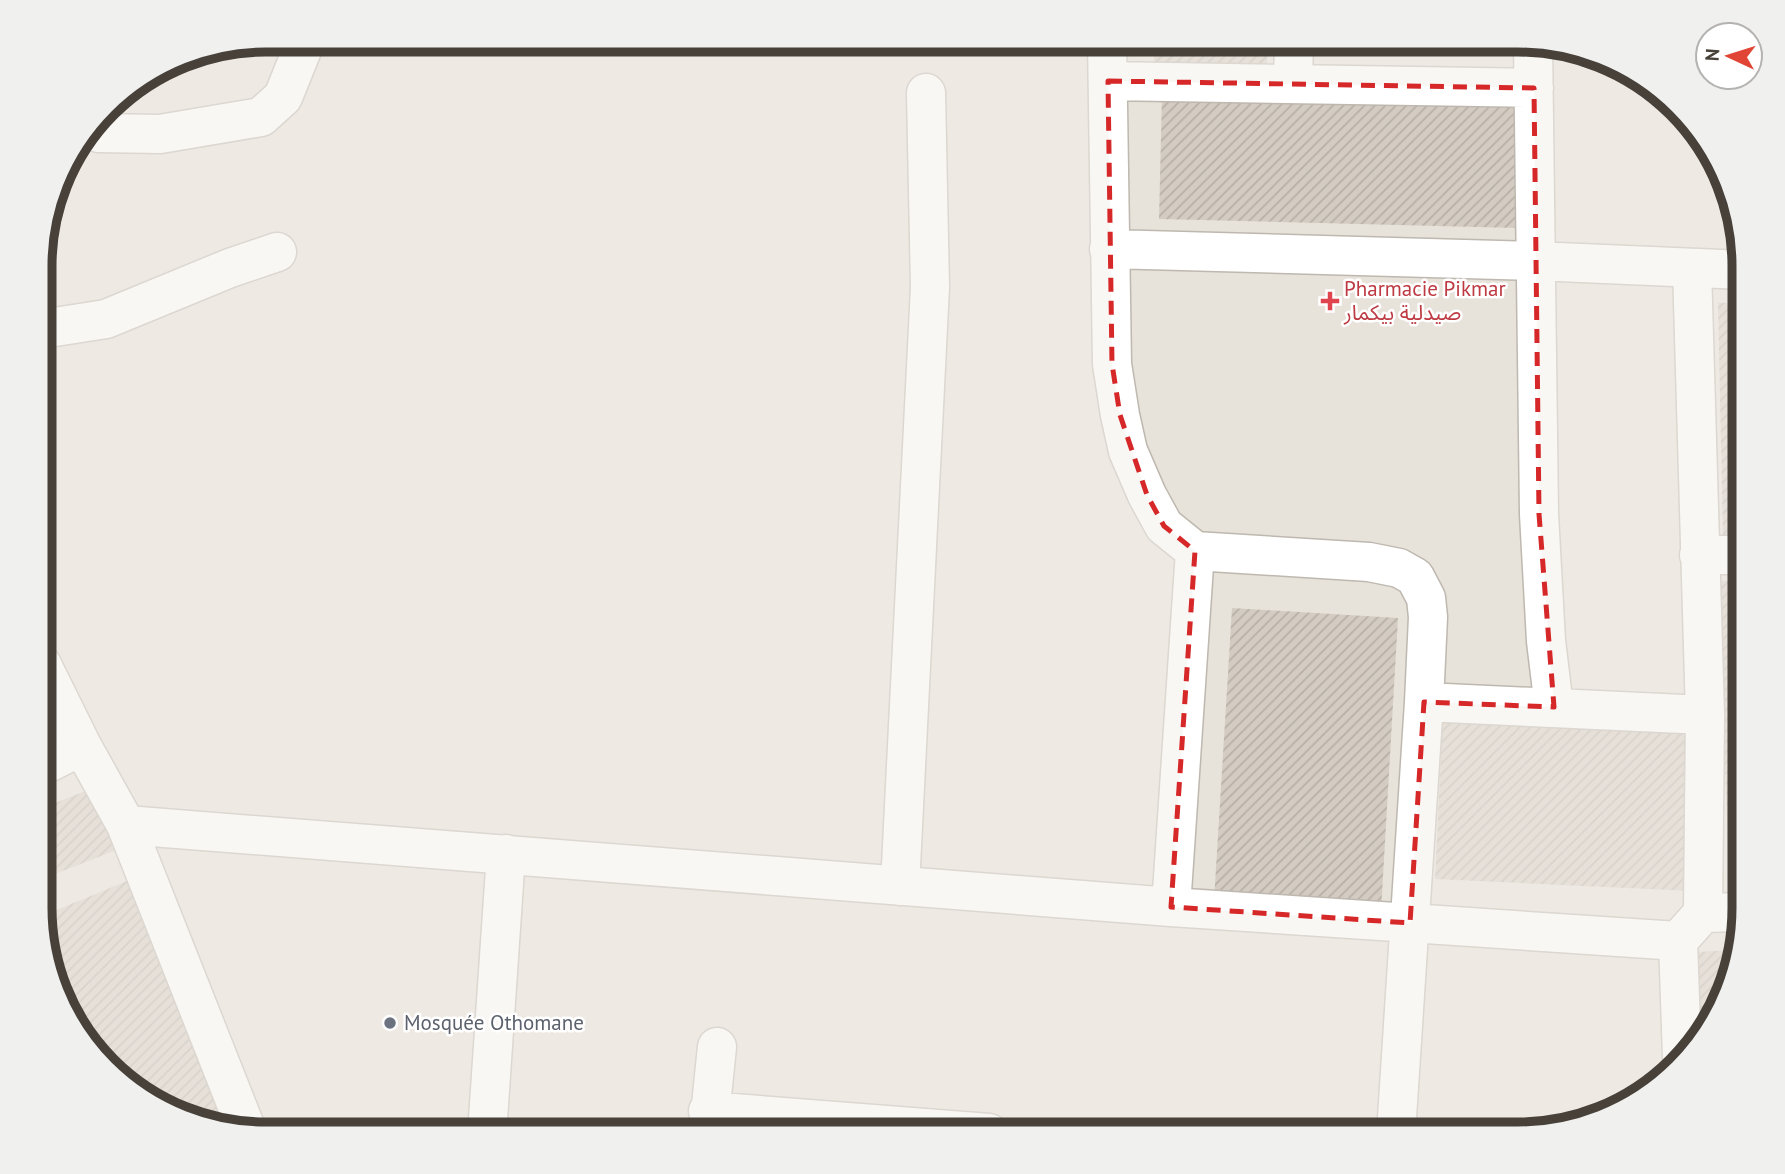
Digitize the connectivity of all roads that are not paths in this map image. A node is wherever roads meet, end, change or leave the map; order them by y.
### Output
1 (1107, 52) edge
2 (1294, 52) edge
3 (301, 53) edge
4 (1533, 53) edge
5 (1108, 81) junction
6 (1293, 84) junction
7 (1534, 88) junction
8 (926, 93) dead end
9 (100, 133) edge
10 (1109, 249) junction
11 (277, 252) dead end
12 (1535, 261) junction
13 (1692, 268) junction
14 (1732, 270) edge
15 (52, 327) edge
16 (1195, 551) junction
17 (1699, 555) junction
18 (1732, 555) edge
19 (52, 685) edge
20 (1424, 702) junction
21 (1554, 706) junction
22 (1705, 715) junction
23 (82, 746) junction
24 (52, 761) edge
25 (126, 825) junction
26 (506, 855) junction
27 (900, 886) junction
28 (1171, 907) junction
29 (1732, 912) edge
30 (1703, 913) junction
31 (1410, 923) junction
32 (1678, 941) junction
33 (1682, 1045) edge
34 (717, 1048) dead end
35 (243, 1120) edge
36 (1397, 1121) edge
37 (488, 1122) edge
38 (708, 1122) edge

1 - 5 street
2 - 6 street
3 - 9 street
4 - 7 street
5 - 6 street
5 - 10 street
6 - 7 street
7 - 12 street
8 - 27 street
10 - 12 street
10 - 16 street
11 - 15 street
12 - 13 street
12 - 21 street
13 - 14 street
13 - 17 street
16 - 20 street
16 - 28 street
17 - 18 street
17 - 22 street
19 - 23 street
20 - 21 street
20 - 31 street
21 - 22 street
22 - 30 street
23 - 24 street
23 - 25 street
25 - 26 street
25 - 35 street
26 - 27 street
26 - 37 street
27 - 28 street
28 - 31 street
29 - 30 street
30 - 32 street
31 - 32 street
31 - 36 street
32 - 33 street
34 - 38 street

